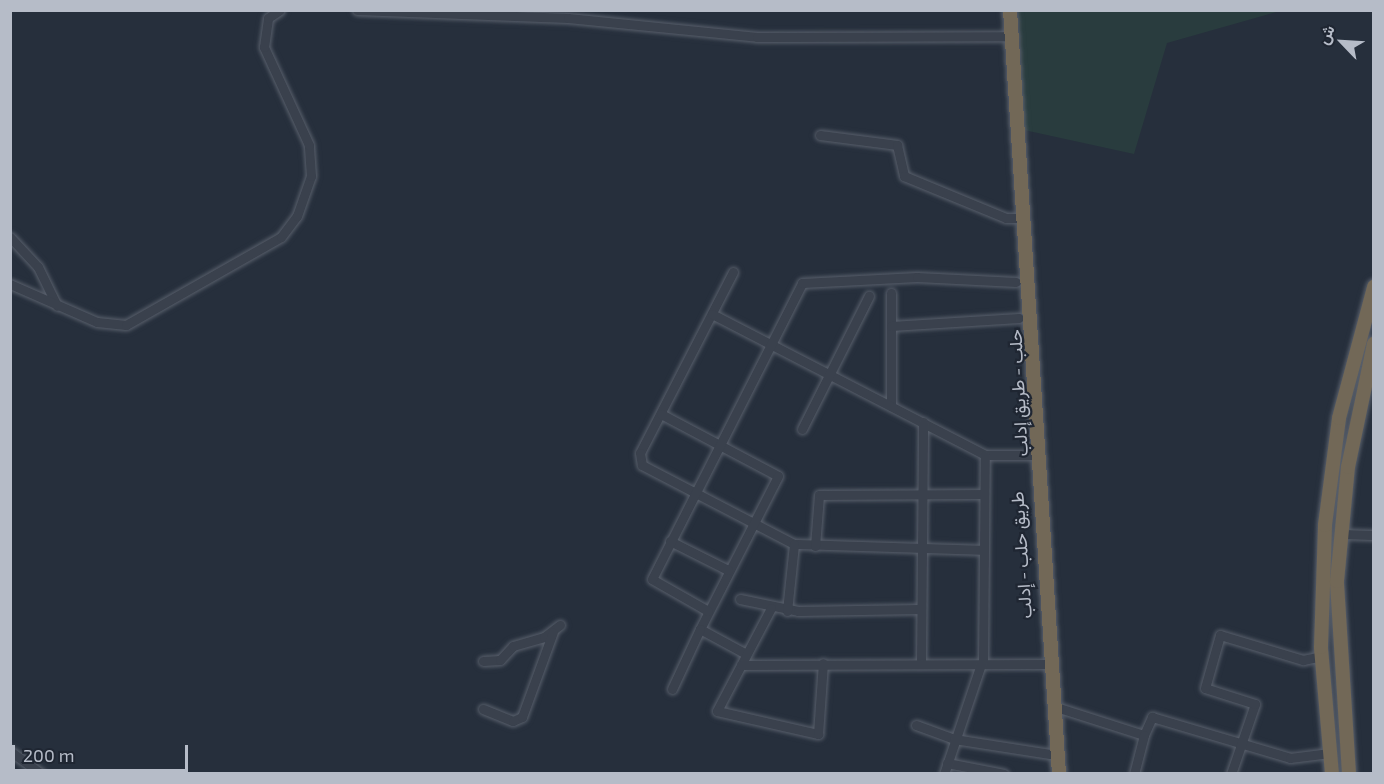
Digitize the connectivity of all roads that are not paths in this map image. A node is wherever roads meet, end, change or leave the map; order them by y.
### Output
1 (280, 10) edge
2 (357, 10) edge
3 (1003, 10) edge
4 (1010, 10) edge
5 (472, 14) edge
6 (1008, 36) junction
7 (819, 135) dead end
8 (1020, 218) junction
9 (10, 237) edge
10 (733, 272) dead end
11 (1016, 282) dead end
12 (10, 284) edge
13 (1374, 288) edge
14 (891, 293) dead end
15 (869, 296) dead end
16 (58, 308) junction
17 (712, 314) junction
18 (1019, 318) dead end
19 (891, 326) junction
20 (771, 342) junction
21 (1374, 344) edge
22 (830, 374) junction
23 (891, 406) junction
24 (661, 414) junction
25 (923, 422) junction
26 (802, 429) dead end
27 (719, 445) junction
28 (985, 455) junction
29 (1036, 455) junction
30 (694, 494) junction
31 (922, 494) junction
32 (983, 494) junction
33 (755, 523) junction
34 (1340, 534) junction
35 (1374, 535) edge
36 (670, 541) junction
37 (794, 544) junction
38 (815, 546) junction
39 (922, 549) junction
40 (983, 550) junction
41 (728, 570) junction
42 (740, 599) dead end
43 (771, 608) junction
44 (921, 609) junction
45 (708, 610) junction
46 (787, 610) junction
47 (700, 629) junction
48 (746, 654) junction
49 (1322, 656) junction
50 (483, 661) dead end
51 (823, 663) junction
52 (921, 664) junction
53 (982, 664) junction
54 (1046, 664) junction
55 (741, 665) junction
56 (672, 689) dead end
57 (1056, 707) junction
58 (483, 709) dead end
59 (916, 725) dead end
60 (1144, 735) junction
61 (954, 738) junction
62 (1242, 745) junction
63 (10, 751) edge
64 (1330, 753) junction
65 (1050, 754) junction
66 (947, 763) junction
67 (42, 774) edge
68 (944, 774) edge
69 (1004, 774) edge
70 (1051, 774) edge
71 (1059, 774) edge
72 (1134, 774) edge
73 (1231, 774) edge
74 (1332, 774) edge
75 (1349, 774) edge

1 - 16 street
2 - 5 street
3 - 6 highway, طريق حلب - إدلب
4 - 6 highway
5 - 6 street
6 - 8 highway, طريق حلب - إدلب
7 - 8 street
8 - 29 highway, طريق حلب - إدلب
9 - 16 street
10 - 17 street
11 - 20 street
12 - 16 street
13 - 49 highway
14 - 19 street
15 - 22 street
17 - 20 street
17 - 24 street
18 - 19 street
19 - 23 street
20 - 22 street
20 - 27 street
21 - 34 highway
22 - 23 street
22 - 26 street
23 - 25 street
24 - 27 street
24 - 30 street
25 - 28 street
25 - 31 street
27 - 30 street
27 - 33 street
28 - 29 street
28 - 32 street
29 - 54 highway, طريق حلب - إدلب
29 - 57 highway, حلب - طريق إدلب
30 - 33 street
30 - 36 street
31 - 32 street
31 - 38 street
31 - 39 street
32 - 40 street
33 - 37 street
33 - 41 street
34 - 35 street
34 - 75 highway
36 - 41 street
36 - 45 street
37 - 38 street
37 - 46 street
38 - 39 street
39 - 40 street
39 - 44 street
40 - 53 street
41 - 45 street
42 - 43 street
43 - 46 street
43 - 48 street
44 - 46 street
44 - 52 street
45 - 47 street
47 - 48 street
47 - 56 street
48 - 55 street
49 - 62 street
49 - 64 highway
50 - 58 street
51 - 52 street
51 - 55 street
51 - 55 street
52 - 53 street
53 - 54 street
53 - 61 street
54 - 65 highway, طريق حلب - إدلب
57 - 60 street
57 - 71 highway, حلب - طريق إدلب
59 - 61 street
60 - 62 street
60 - 72 street
61 - 65 street
61 - 66 street
62 - 64 street
62 - 73 street
63 - 67 street
64 - 74 highway
65 - 70 highway, طريق حلب - إدلب
66 - 68 street
66 - 69 street

